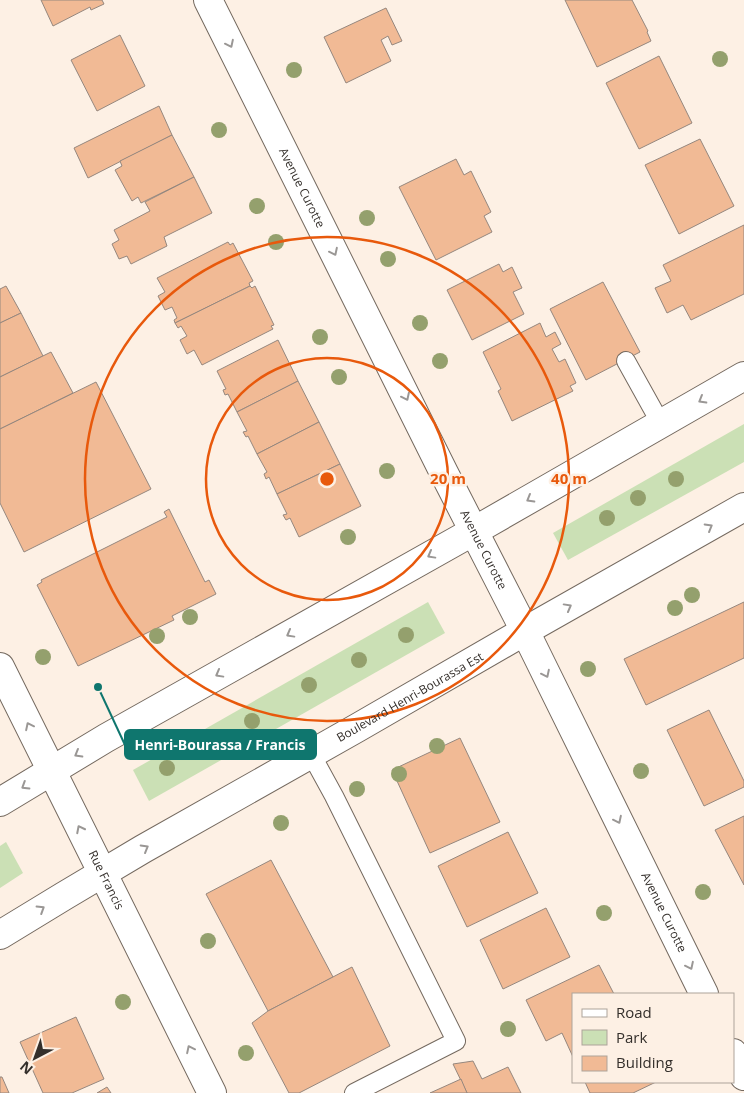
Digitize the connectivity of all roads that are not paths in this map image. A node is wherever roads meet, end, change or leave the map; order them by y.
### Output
1 (208, 0) edge
2 (626, 360) dead end
3 (744, 376) edge
4 (661, 424) junction
5 (744, 507) edge
6 (474, 531) junction
7 (525, 631) junction
8 (0, 667) edge
9 (311, 754) junction
10 (50, 770) junction
11 (0, 802) edge
12 (102, 872) junction
13 (0, 935) edge
14 (704, 993) edge
15 (734, 1056) edge
16 (744, 1076) edge
17 (212, 1093) edge
18 (354, 1093) edge

1 -> 6 main road, Avenue Curotte
2 - 4 lane
3 -> 4 main road
4 -> 6 main road
7 -> 5 main road, Boulevard Henri-Bourassa Est
6 - 7 main road, Avenue Curotte
6 -> 10 main road
7 - 9 main road, Boulevard Henri-Bourassa Est
7 -> 14 main road, Avenue Curotte
10 -> 8 main road, Rue Francis
12 -> 9 main road, Boulevard Henri-Bourassa Est
9 - 18 lane
10 -> 11 main road
12 -> 10 main road, Rue Francis
13 -> 12 main road, Boulevard Henri-Bourassa Est
17 -> 12 main road, Rue Francis
15 - 16 main road

